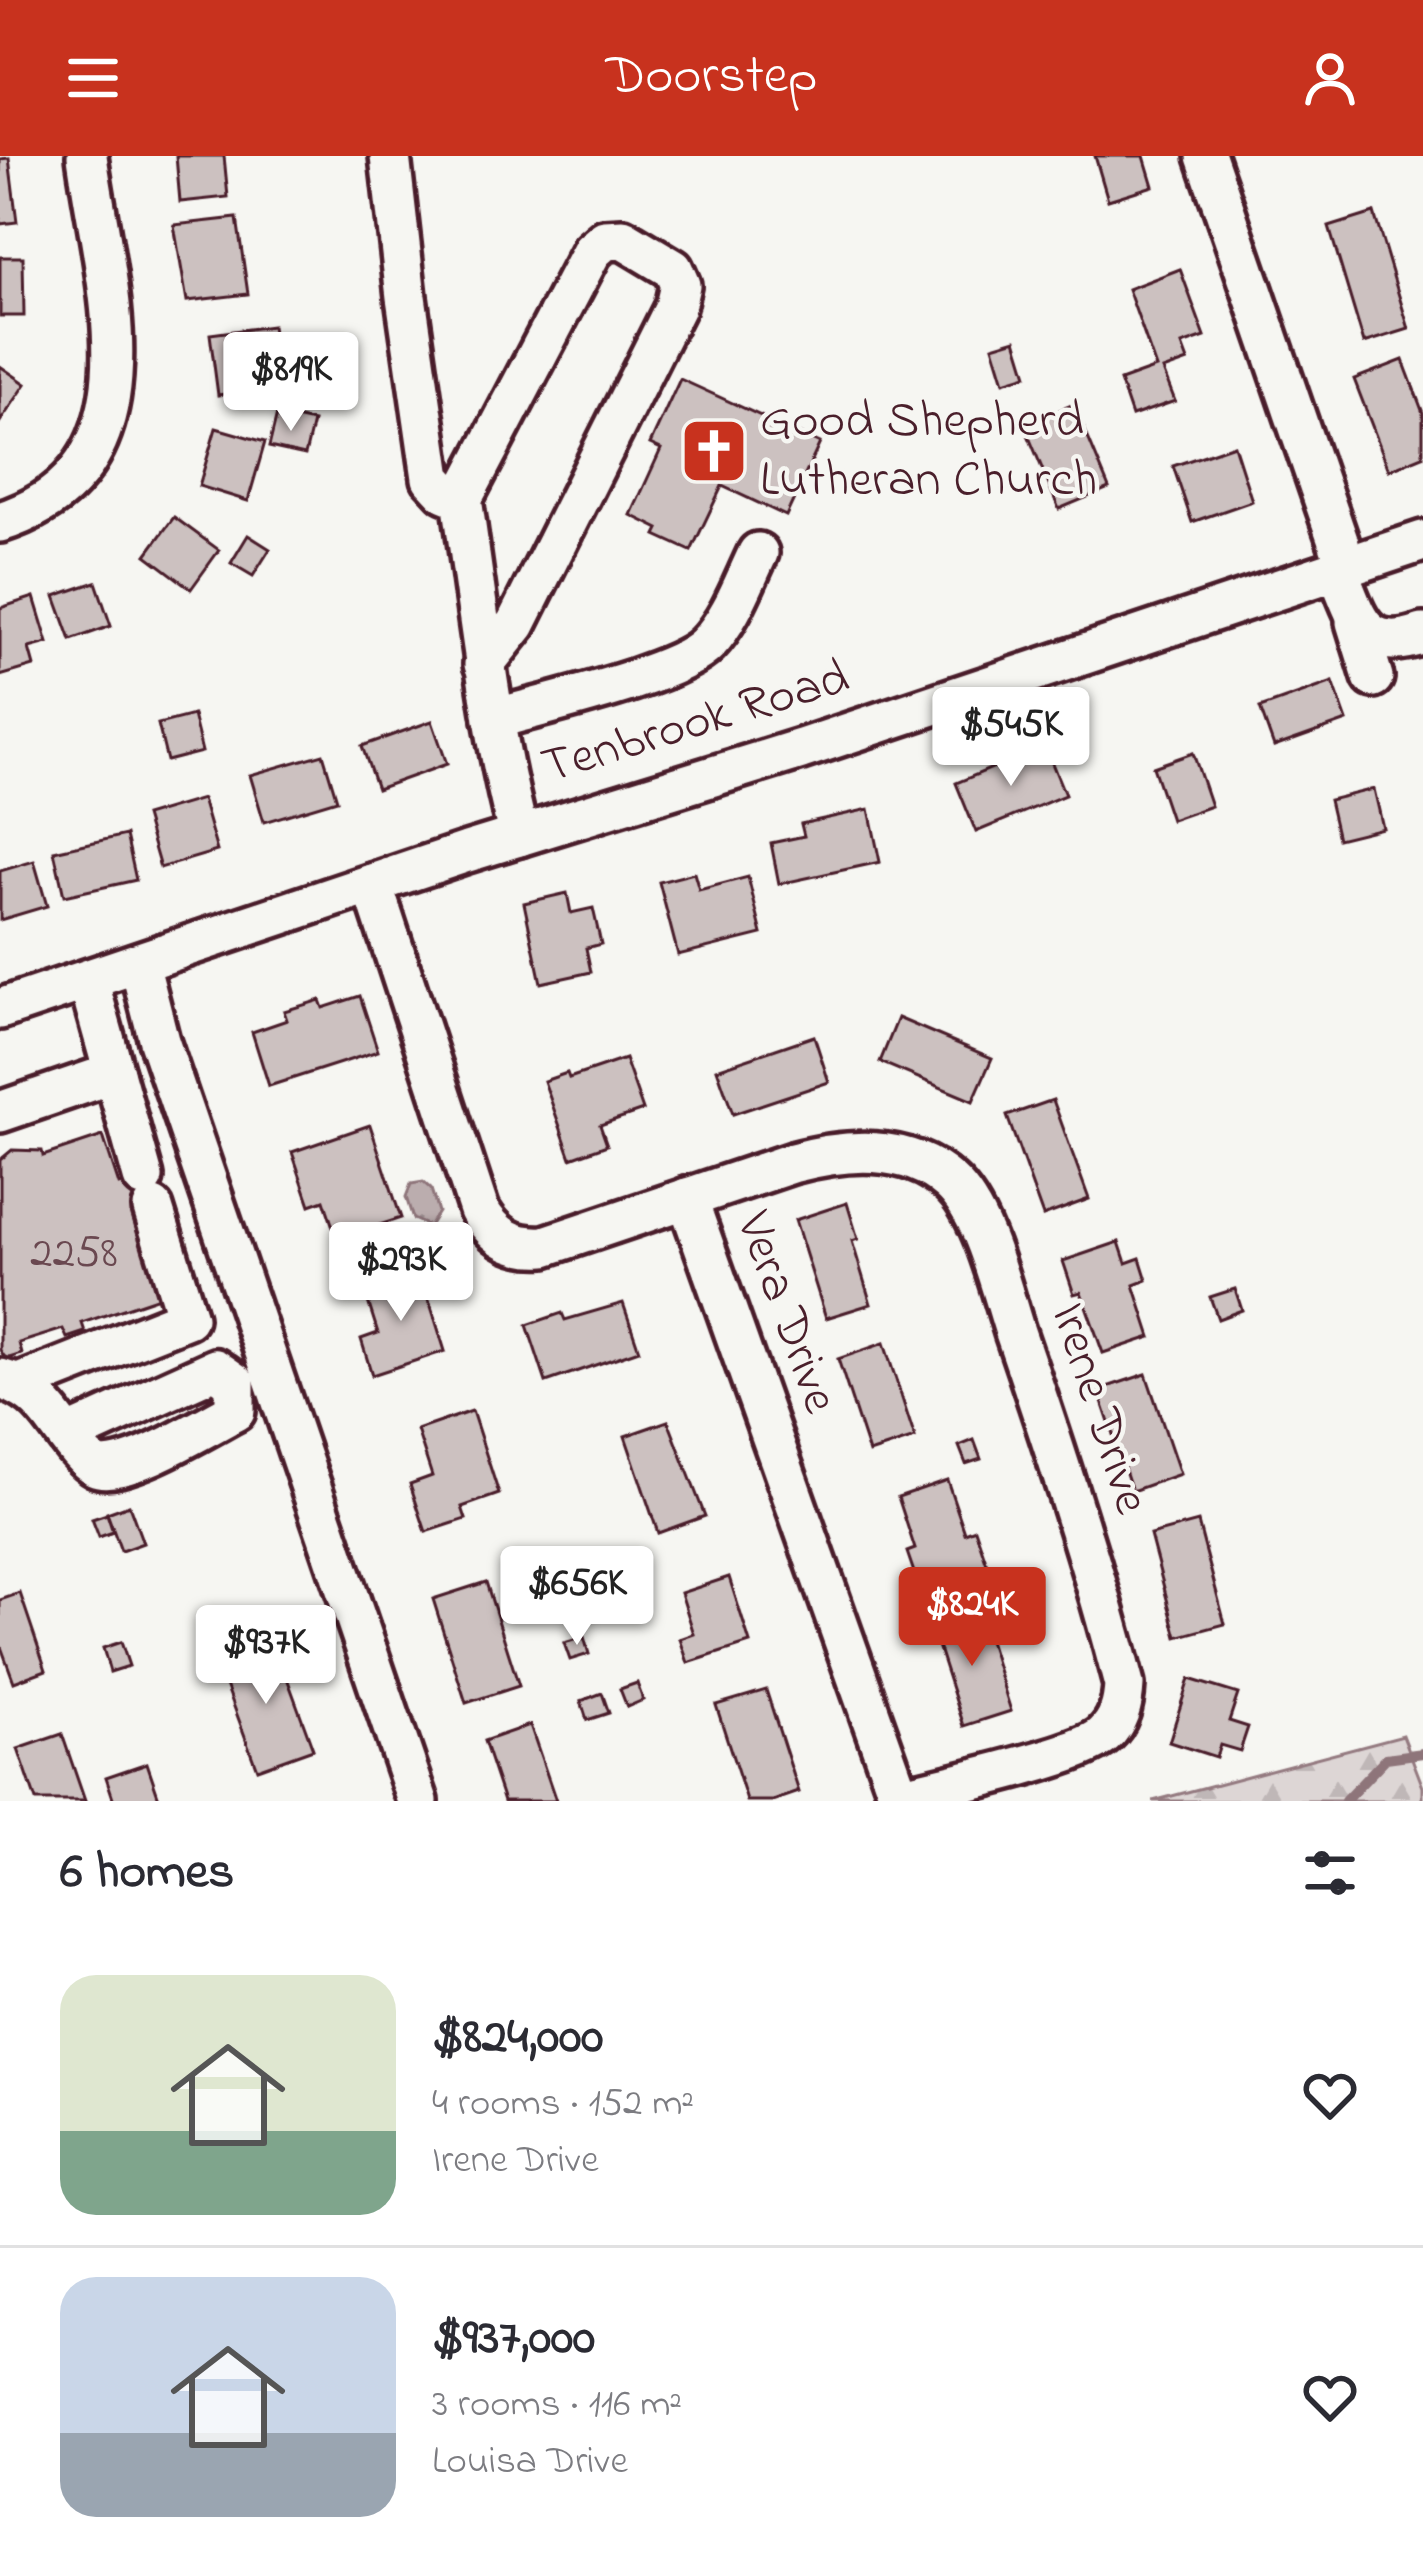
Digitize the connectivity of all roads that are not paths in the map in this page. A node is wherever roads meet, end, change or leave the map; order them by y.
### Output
1 (86, 156) edge
2 (390, 156) edge
3 (1205, 156) edge
4 (461, 499) junction
5 (0, 522) edge
6 (1423, 541) edge
7 (758, 554) dead end
8 (1342, 568) junction
9 (1356, 622) junction
10 (1423, 634) edge
11 (484, 664) junction
12 (1373, 677) dead end
13 (494, 718) junction
14 (519, 836) junction
15 (372, 884) junction
16 (139, 963) junction
17 (88, 980) junction
18 (0, 1009) edge
19 (114, 1073) junction
20 (0, 1112) edge
21 (687, 1198) junction
22 (253, 1376) junction
23 (10, 1382) edge
24 (900, 1799) edge
25 (418, 1801) edge

1 - 5 street
2 - 4 street
3 - 8 street
4 - 11 street
4 - 11 street
6 - 8 street, Tenbrook Road
7 - 13 street
8 - 9 street
8 - 14 street, Tenbrook Road
9 - 10 street
9 - 12 street
11 - 13 street
13 - 14 street
14 - 15 street, Tenbrook Road
15 - 16 street, Tenbrook Road
15 - 21 street, Vera Drive
16 - 17 street, Tenbrook Road
16 - 22 street
17 - 18 street, Tenbrook Road
17 - 19 street
19 - 20 street
19 - 23 street
21 - 24 street, Vera Drive
21 - 24 street, Irene Drive
22 - 23 street
22 - 25 street

